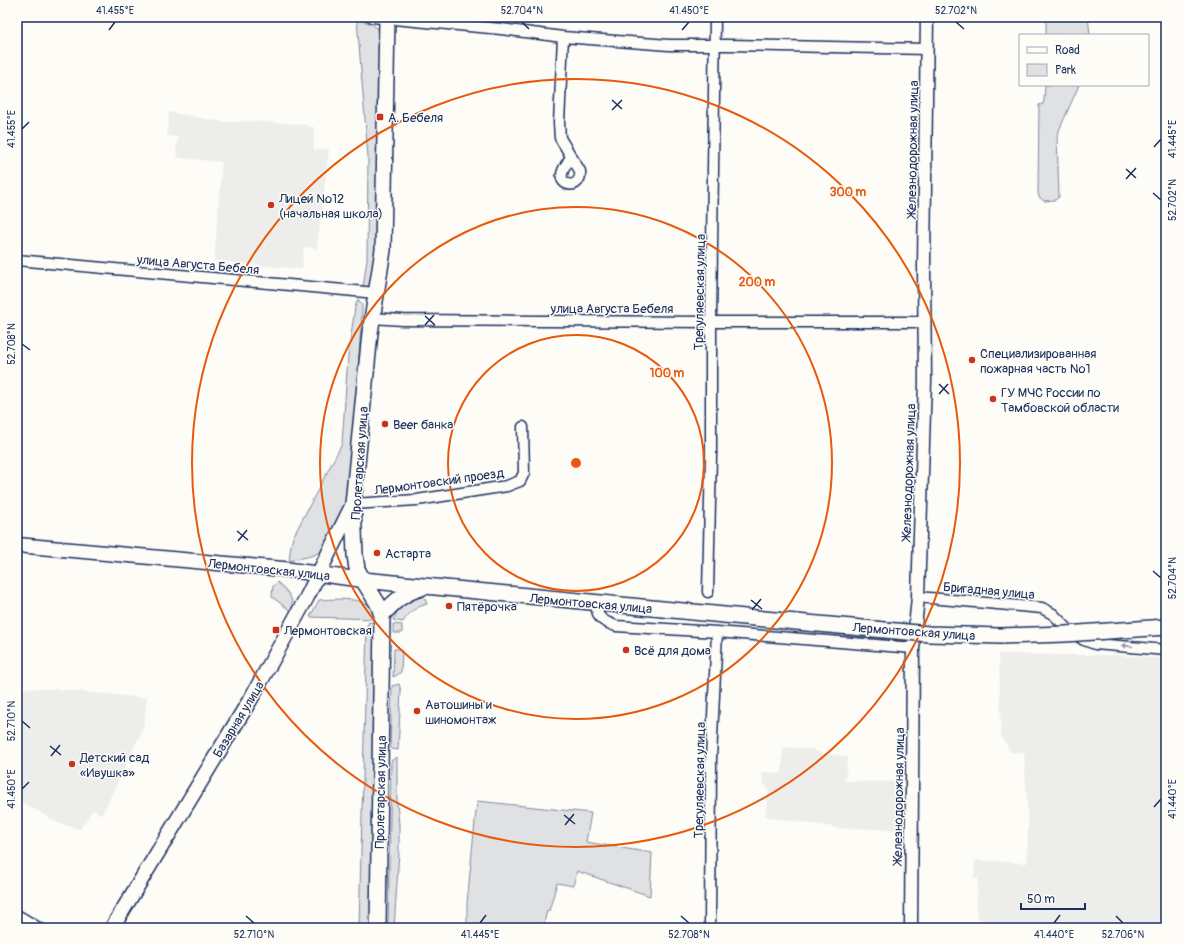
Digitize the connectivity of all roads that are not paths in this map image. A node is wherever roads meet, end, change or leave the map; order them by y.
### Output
1 (382, 17) edge
2 (714, 17) edge
3 (927, 17) edge
4 (563, 37) junction
5 (714, 45) junction
6 (927, 49) junction
7 (571, 157) dead end
8 (17, 260) edge
9 (376, 294) junction
10 (372, 318) junction
11 (711, 322) junction
12 (924, 322) junction
13 (523, 428) dead end
14 (353, 504) junction
15 (17, 545) edge
16 (318, 574) junction
17 (363, 580) junction
18 (427, 587) junction
19 (708, 592) dead end
20 (918, 597) junction
21 (596, 603) junction
22 (382, 615) junction
23 (1166, 627) edge
24 (717, 632) junction
25 (913, 648) junction
26 (1166, 650) edge
27 (17, 915) edge
28 (39, 928) edge
29 (112, 928) edge
30 (378, 928) edge
31 (710, 928) edge
32 (911, 928) edge

1 - 4 street
1 - 9 main road, Пролетарская улица
2 - 5 street, Трегуляевская улица
3 - 6 street, Железнодорожная улица
4 - 5 street
4 - 7 street
5 - 6 street
5 - 11 street, Трегуляевская улица
6 - 12 street, Железнодорожная улица
8 - 9 street, улица Августа Бебеля
9 - 10 main road, Пролетарская улица
10 - 11 street, улица Августа Бебеля
10 - 14 main road, Пролетарская улица
11 - 12 street, улица Августа Бебеля
11 - 19 street, Трегуляевская улица
12 - 20 street, Железнодорожная улица
13 - 14 street, Лермонтовский проезд
14 - 16 main road, Базарная улица
14 - 17 main road, Пролетарская улица
15 - 16 main road, Лермонтовская улица
16 - 17 main road, Лермонтовская улица
16 - 29 main road, Базарная улица
17 - 18 main road, Лермонтовская улица
17 - 22 main road, Пролетарская улица
18 - 21 main road, Лермонтовская улица
18 - 22 main road
20 - 25 street, Железнодорожная улица
26 -> 20 street, Бригадная улица
21 - 23 main road, Лермонтовская улица, bridge
21 - 24 street
22 - 30 main road, Пролетарская улица
24 - 25 street
24 - 31 street, Трегуляевская улица
25 - 32 street, Железнодорожная улица
27 - 28 street

